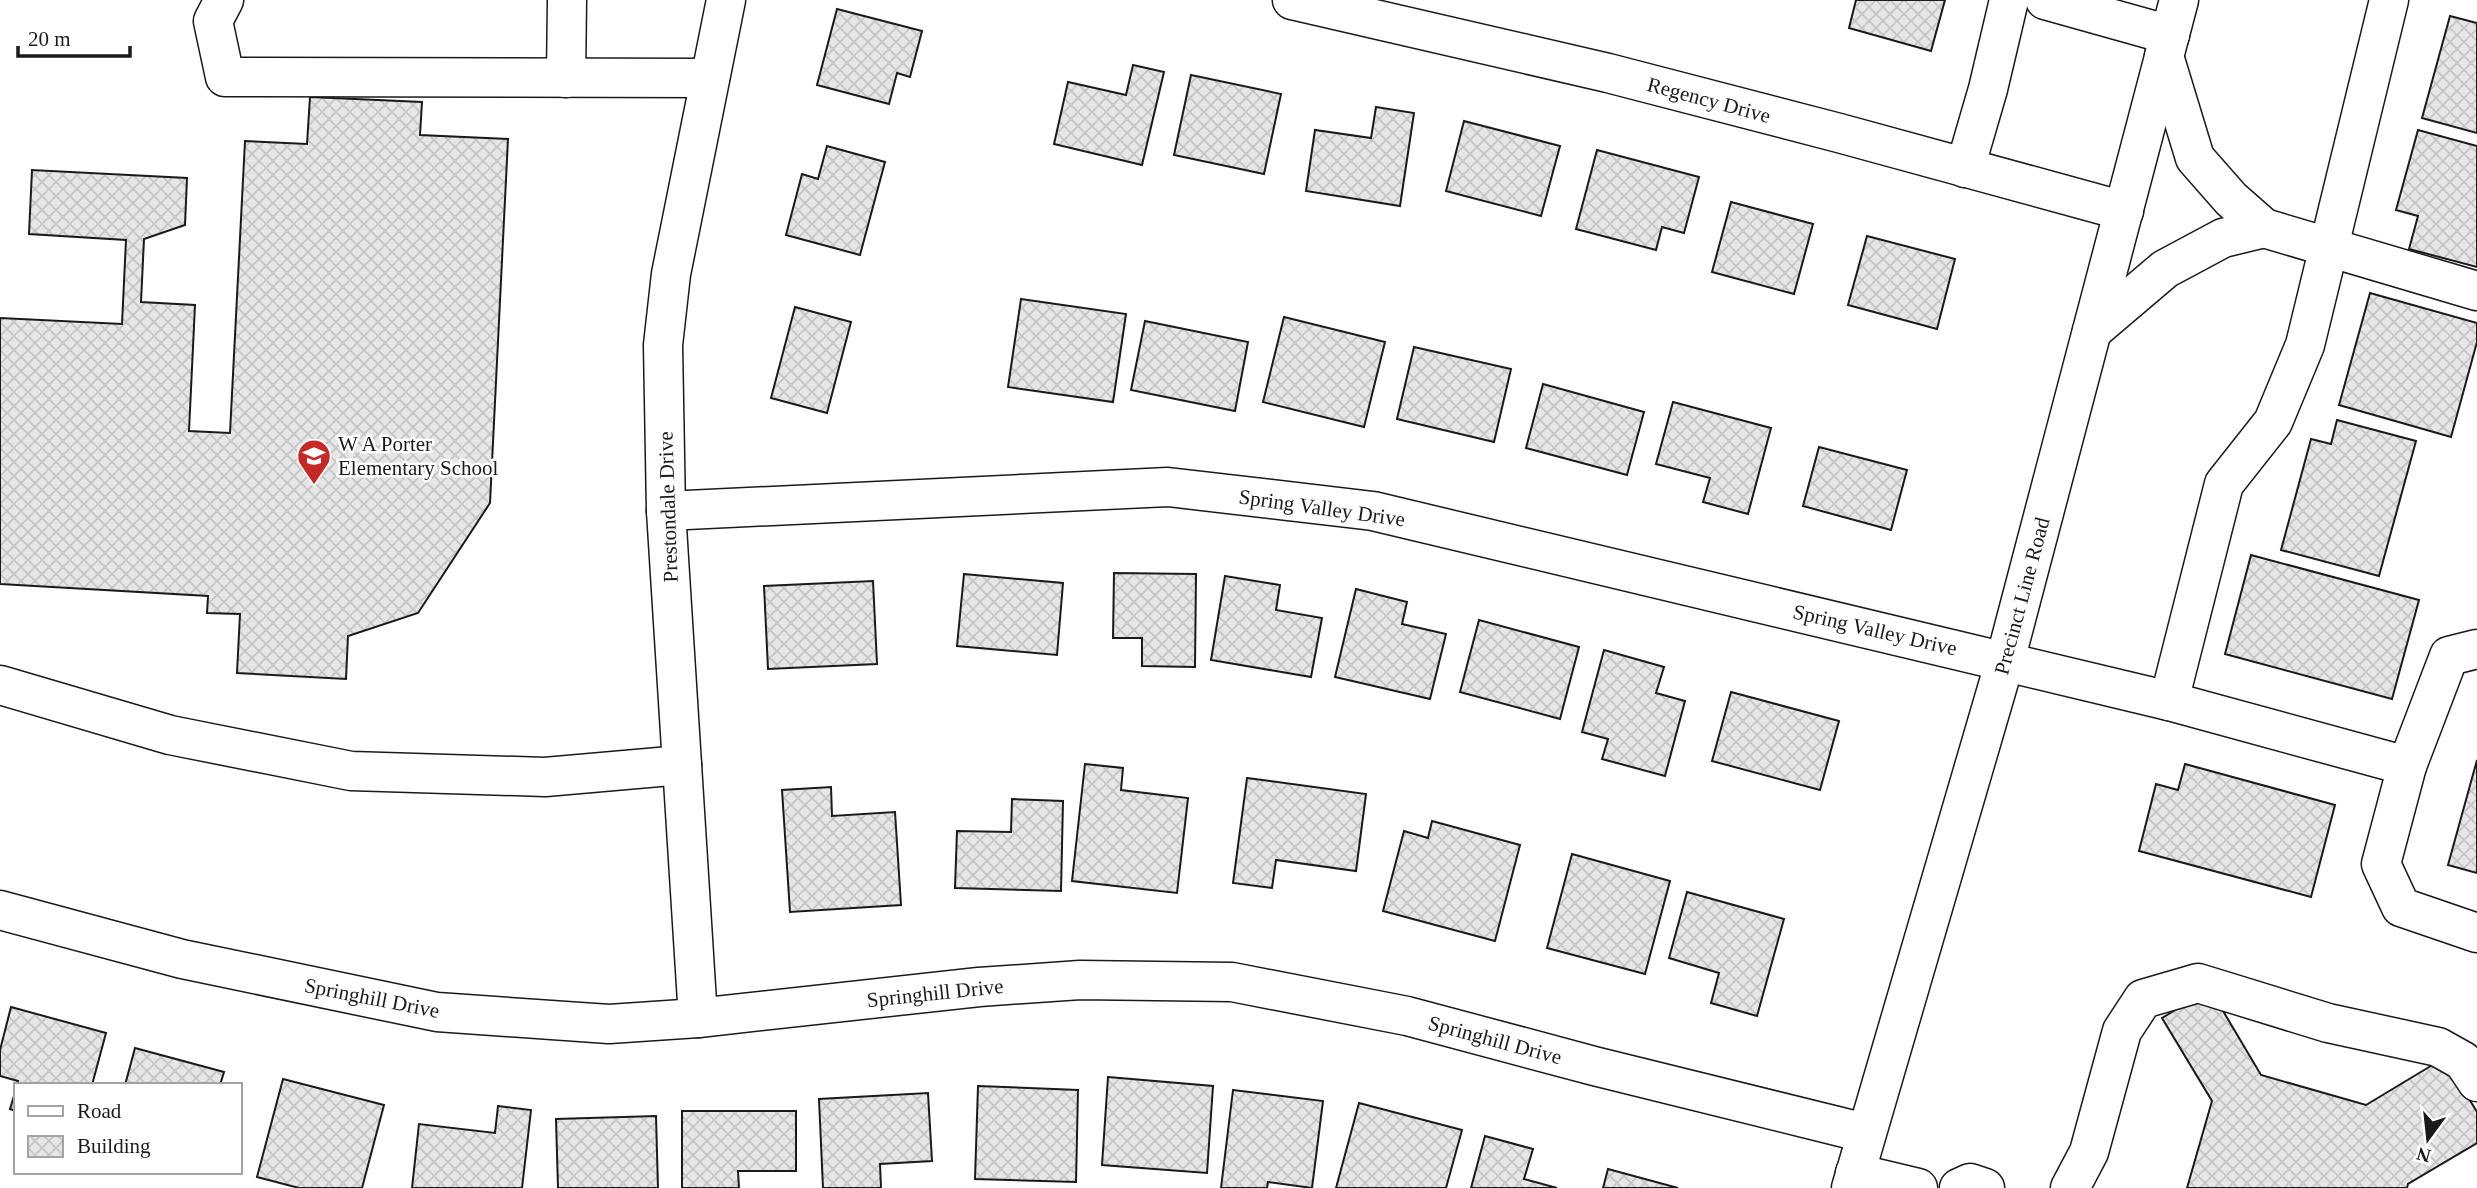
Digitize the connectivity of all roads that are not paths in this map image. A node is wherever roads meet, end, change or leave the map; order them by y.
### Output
1 (224, 0) edge
2 (567, 0) edge
3 (726, 0) edge
4 (1292, 0) edge
5 (2009, 0) edge
6 (2045, 0) edge
7 (2389, 0) edge
8 (2171, 31) edge
9 (566, 78) junction
10 (710, 78) junction
11 (1965, 168) junction
12 (2124, 212) junction
13 (2264, 228) junction
14 (2328, 247) junction
15 (2477, 291) edge
16 (2092, 331) junction
17 (666, 511) junction
18 (2477, 649) edge
19 (2005, 661) junction
20 (0, 685) edge
21 (2169, 701) junction
22 (682, 765) junction
23 (2406, 766) junction
24 (0, 910) edge
25 (2477, 933) edge
26 (698, 1018) junction
27 (2477, 1082) edge
28 (1865, 1133) junction
29 (1853, 1180) edge
30 (1918, 1188) edge
31 (1959, 1188) edge
32 (1985, 1188) edge
33 (2070, 1188) edge

1 - 9 street
2 - 9 street
3 - 10 street, Prestondale Drive
4 - 11 street, Regency Drive
5 - 11 street
6 - 8 street
7 - 14 street
8 - 12 street, Precinct Line Road
8 - 13 street
9 - 10 street
10 - 17 street, Prestondale Drive
11 - 12 street, Regency Drive
12 - 16 street, Precinct Line Road
13 - 14 street
13 - 16 street
14 - 15 street
14 - 21 street
16 - 19 street, Precinct Line Road
17 - 19 street, Spring Valley Drive
17 - 22 street, Prestondale Drive
18 - 23 street
19 - 21 street, Spring Valley Drive
19 - 28 street, Precinct Line Road
20 - 22 street
21 - 23 street, Spring Valley Drive
22 - 26 street, Prestondale Drive
23 - 25 street
24 - 26 street, Springhill Drive
26 - 28 street, Springhill Drive
27 - 33 street
28 - 29 street, Precinct Line Road
29 - 30 street
31 - 32 street

